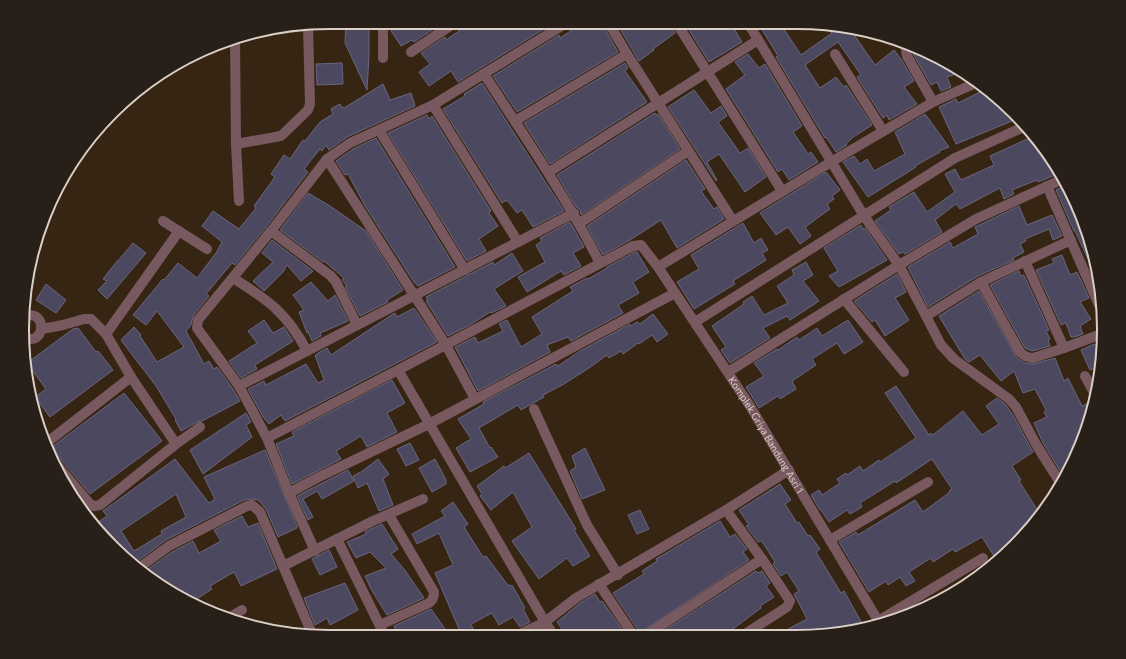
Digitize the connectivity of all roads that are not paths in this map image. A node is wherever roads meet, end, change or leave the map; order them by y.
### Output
1 (383, 29) edge
2 (446, 29) edge
3 (557, 29) edge
4 (612, 29) edge
5 (680, 29) edge
6 (752, 29) edge
7 (308, 30) edge
8 (758, 40) junction
9 (235, 44) edge
10 (906, 50) edge
11 (411, 52) dead end
12 (627, 54) junction
13 (835, 54) dead end
14 (383, 58) dead end
15 (707, 72) junction
16 (484, 74) junction
17 (971, 85) edge
18 (657, 102) junction
19 (933, 102) junction
20 (433, 105) junction
21 (515, 121) junction
22 (1020, 129) edge
23 (379, 130) junction
24 (883, 131) junction
25 (236, 144) junction
26 (688, 151) junction
27 (327, 159) junction
28 (831, 162) junction
29 (548, 172) junction
30 (1058, 181) edge
31 (1047, 186) junction
32 (782, 191) junction
33 (239, 201) dead end
34 (574, 213) junction
35 (864, 216) junction
36 (163, 221) dead end
37 (733, 221) junction
38 (580, 223) junction
39 (179, 231) junction
40 (271, 231) junction
41 (1072, 240) junction
42 (518, 242) junction
43 (207, 249) dead end
44 (1025, 261) junction
45 (600, 263) junction
46 (899, 265) junction
47 (658, 267) junction
48 (465, 270) junction
49 (233, 278) junction
50 (981, 282) junction
51 (675, 293) junction
52 (1094, 294) edge
53 (413, 296) junction
54 (844, 299) junction
55 (30, 316) edge
56 (926, 316) junction
57 (695, 322) junction
58 (357, 326) junction
59 (42, 328) junction
60 (106, 334) junction
61 (1097, 336) edge
62 (29, 339) edge
63 (446, 345) junction
64 (1064, 348) junction
65 (307, 351) junction
66 (398, 370) junction
67 (728, 372) junction
68 (904, 372) dead end
69 (1085, 376) dead end
70 (131, 377) junction
71 (239, 386) junction
72 (1091, 387) edge
73 (475, 399) junction
74 (534, 409) dead end
75 (429, 424) junction
76 (200, 426) dead end
77 (267, 438) junction
78 (50, 440) edge
79 (176, 444) junction
80 (789, 470) junction
81 (68, 478) edge
82 (1058, 479) edge
83 (928, 482) dead end
84 (289, 493) junction
85 (423, 499) dead end
86 (726, 510) junction
87 (389, 515) junction
88 (338, 539) junction
89 (830, 540) junction
90 (315, 551) junction
91 (983, 558) dead end
92 (762, 559) junction
93 (143, 565) edge
94 (283, 566) junction
95 (618, 574) junction
96 (599, 584) junction
97 (242, 610) dead end
98 (235, 614) edge
99 (891, 615) edge
100 (877, 619) edge
101 (545, 622) junction
102 (380, 625) junction
103 (310, 629) edge
104 (382, 630) edge
105 (528, 630) edge
106 (550, 630) edge
107 (630, 630) edge
108 (654, 630) edge
109 (751, 630) edge

1 - 14 street
2 - 11 street
3 - 16 street
4 - 12 street
5 - 15 street
6 - 8 street
7 - 25 street
8 - 15 street
8 - 28 street
9 - 25 street
10 - 19 street
12 - 18 street
12 - 21 street
13 - 24 street
15 - 18 street
15 - 32 street
16 - 20 street
16 - 21 street
17 - 19 street
18 - 26 street
18 - 29 street
19 - 24 street
20 - 23 street
20 - 42 street
21 - 29 street
22 - 35 street
23 - 27 street
23 - 48 street
24 - 28 street
25 - 33 street
26 - 37 street
26 - 38 street
27 - 40 street
27 - 53 street
28 - 32 street
28 - 35 street
29 - 34 street
30 - 31 street
31 - 41 street
31 - 46 street
32 - 37 street
34 - 38 street
34 - 42 street
35 - 46 street
35 - 57 street
36 - 39 street
37 - 47 street
38 - 45 street
39 - 43 street
39 - 60 street
40 - 49 street
40 - 58 street
41 - 44 street
41 - 52 street
42 - 48 street
44 - 50 street
44 - 64 street
45 - 47 street, Komplek Griya Bandung Asri 1
45 - 63 street
46 - 54 street
46 - 56 street
47 - 51 street, Komplek Griya Bandung Asri 1
48 - 53 street
49 - 65 street
49 - 71 street
50 - 56 street
50 - 64 street
51 - 57 street, Komplek Griya Bandung Asri 1
51 - 73 street
53 - 58 street
53 - 63 street
54 - 67 street
54 - 68 street
55 - 59 street
56 - 82 street
57 - 67 street, Komplek Griya Bandung Asri 1
58 - 65 street
59 - 60 street
59 - 62 street
60 - 70 street
61 - 64 street
63 - 66 street
63 - 73 street
65 - 71 street
66 - 75 street
66 - 77 street
67 - 80 street, Komplek Griya Bandung Asri 1
69 - 72 street
70 - 78 street
70 - 79 street
71 - 77 street
73 - 75 street
74 - 95 street
75 - 84 street
75 - 101 street
76 - 79 street
77 - 84 street
79 - 81 street
80 - 86 street
80 - 89 street, Komplek Griya Bandung Asri 1
83 - 89 street
84 - 90 street
85 - 87 street
86 - 92 street
86 - 95 street
87 - 88 street
87 - 102 street
88 - 90 street
88 - 102 street
89 - 100 street, Komplek Griya Bandung Asri 1
90 - 94 street
91 - 99 street
92 - 108 street
92 - 109 street
93 - 94 street
94 - 103 street
95 - 96 street
96 - 101 street
96 - 107 street
97 - 98 street
101 - 105 street
101 - 106 street
102 - 104 street

